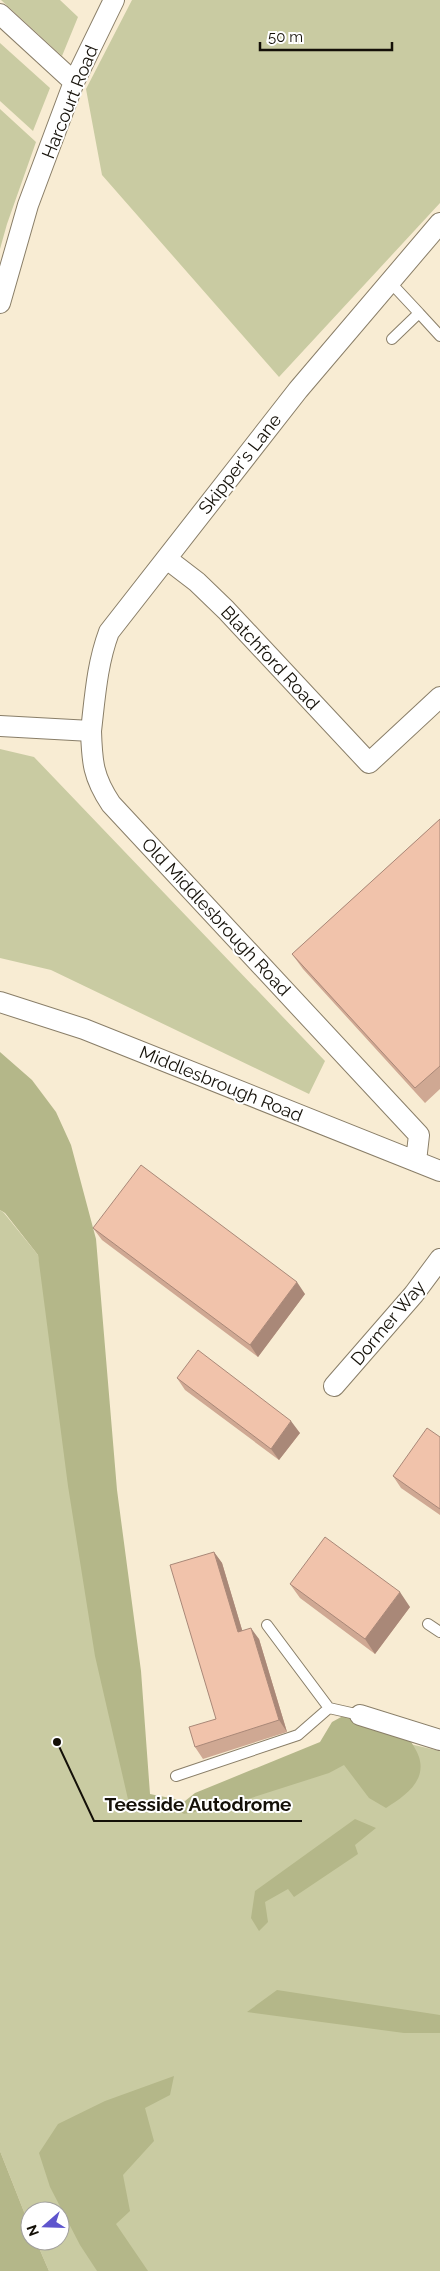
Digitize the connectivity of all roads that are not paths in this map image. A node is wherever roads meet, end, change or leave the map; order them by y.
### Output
1 (114, 0) edge
2 (0, 14) edge
3 (74, 82) junction
4 (440, 223) edge
5 (390, 282) junction
6 (0, 303) edge
7 (419, 314) junction
8 (440, 336) edge
9 (392, 338) dead end
10 (168, 559) junction
11 (440, 697) edge
12 (0, 726) edge
13 (91, 731) junction
14 (0, 1002) edge
15 (416, 1161) junction
16 (440, 1171) edge
17 (440, 1259) edge
18 (334, 1386) dead end
19 (428, 1624) dead end
20 (267, 1625) dead end
21 (440, 1632) edge
22 (329, 1708) junction
23 (360, 1715) joint
24 (440, 1740) edge
25 (176, 1776) dead end

1 - 3 street, Harcourt Road
2 - 3 street
3 - 6 street, Harcourt Road
4 - 5 street, Skipper's Lane
5 - 7 lane
5 - 10 street, Skipper's Lane
7 - 8 lane
7 - 9 lane
10 - 11 street, Blatchford Road
10 - 13 street, Skipper's Lane
12 - 13 street
13 - 15 street, Old Middlesbrough Road
14 - 15 street, Middlesbrough Road
15 - 16 street, Middlesbrough Road
17 - 18 street, Dormer Way
19 - 21 lane
20 - 22 lane
22 - 23 lane
22 - 25 lane
23 - 24 street

